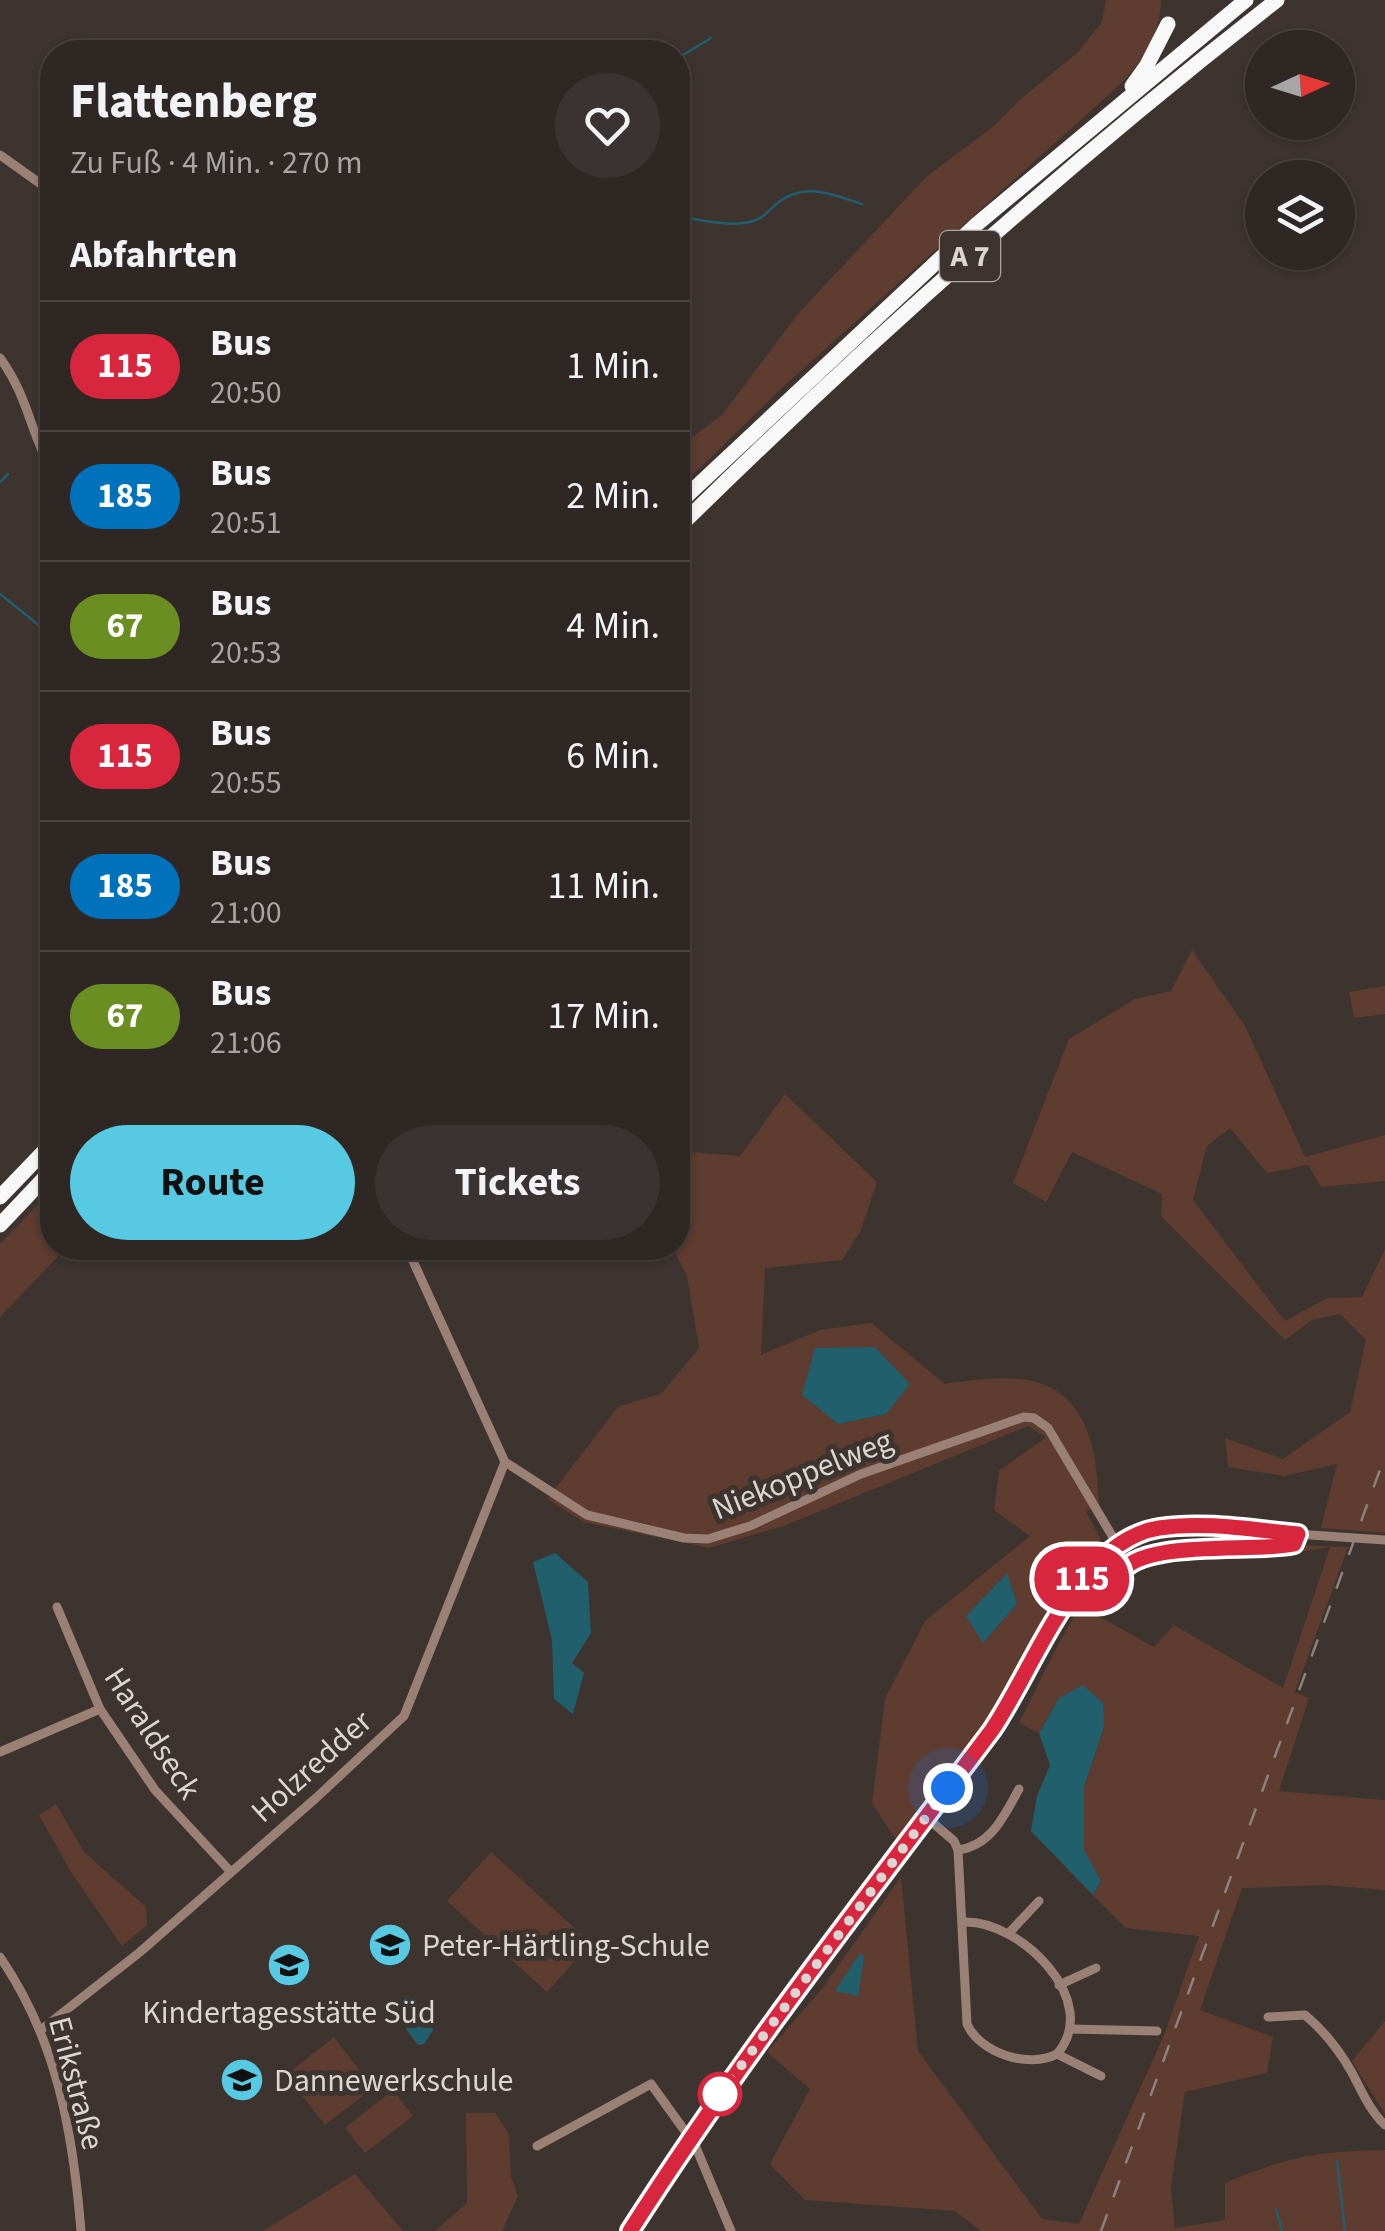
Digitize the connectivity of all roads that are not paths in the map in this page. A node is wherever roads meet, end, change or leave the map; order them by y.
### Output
1 (1246, 0) edge
2 (1277, 0) edge
3 (1168, 24) dead end
4 (1117, 105) junction
5 (0, 155) edge
6 (40, 183) edge
7 (0, 358) edge
8 (40, 445) edge
9 (690, 493) edge
10 (690, 516) edge
11 (40, 1155) edge
12 (40, 1183) edge
13 (0, 1197) edge
14 (0, 1225) edge
15 (413, 1260) edge
16 (506, 1462) junction
17 (1298, 1534) junction
18 (1385, 1540) edge
19 (1117, 1544) junction
20 (1120, 1575) dead end
21 (58, 1607) dead end
22 (100, 1709) junction
23 (0, 1752) edge
24 (1019, 1790) dead end
25 (926, 1817) junction
26 (958, 1850) junction
27 (230, 1871) junction
28 (1040, 1901) dead end
29 (964, 1922) junction
30 (1010, 1933) junction
31 (0, 1957) edge
32 (1096, 1968) dead end
33 (1060, 1985) junction
34 (1268, 2017) dead end
35 (42, 2029) junction
36 (1070, 2029) junction
37 (1157, 2031) dead end
38 (1057, 2054) junction
39 (1101, 2076) dead end
40 (1385, 2125) edge
41 (690, 2136) junction
42 (537, 2146) dead end
43 (82, 2231) edge
44 (630, 2231) edge
45 (731, 2231) edge

1 - 4 highway, A 7
2 - 10 highway, A 7
3 - 4 highway
4 - 9 highway, A 7
5 - 6 street
7 - 8 street
11 - 13 highway
12 - 14 highway
15 - 16 street
16 - 19 street, Niekoppelweg
16 - 27 street, Holzredder
17 - 18 street
17 - 19 street
17 - 20 street
19 - 25 street
21 - 22 street, Haraldseck
22 - 23 street
22 - 27 street, Haraldseck
24 - 26 street
25 - 26 street
25 - 41 street
26 - 29 street
27 - 35 street, Holzredder
28 - 30 street
29 - 30 street
29 - 38 street
30 - 33 street
31 - 35 street, Erikstraße
32 - 33 street
33 - 36 street
34 - 40 street
35 - 43 street, Erikstraße
36 - 37 street
36 - 38 street
38 - 39 street
41 - 42 street
41 - 44 street
41 - 45 street

